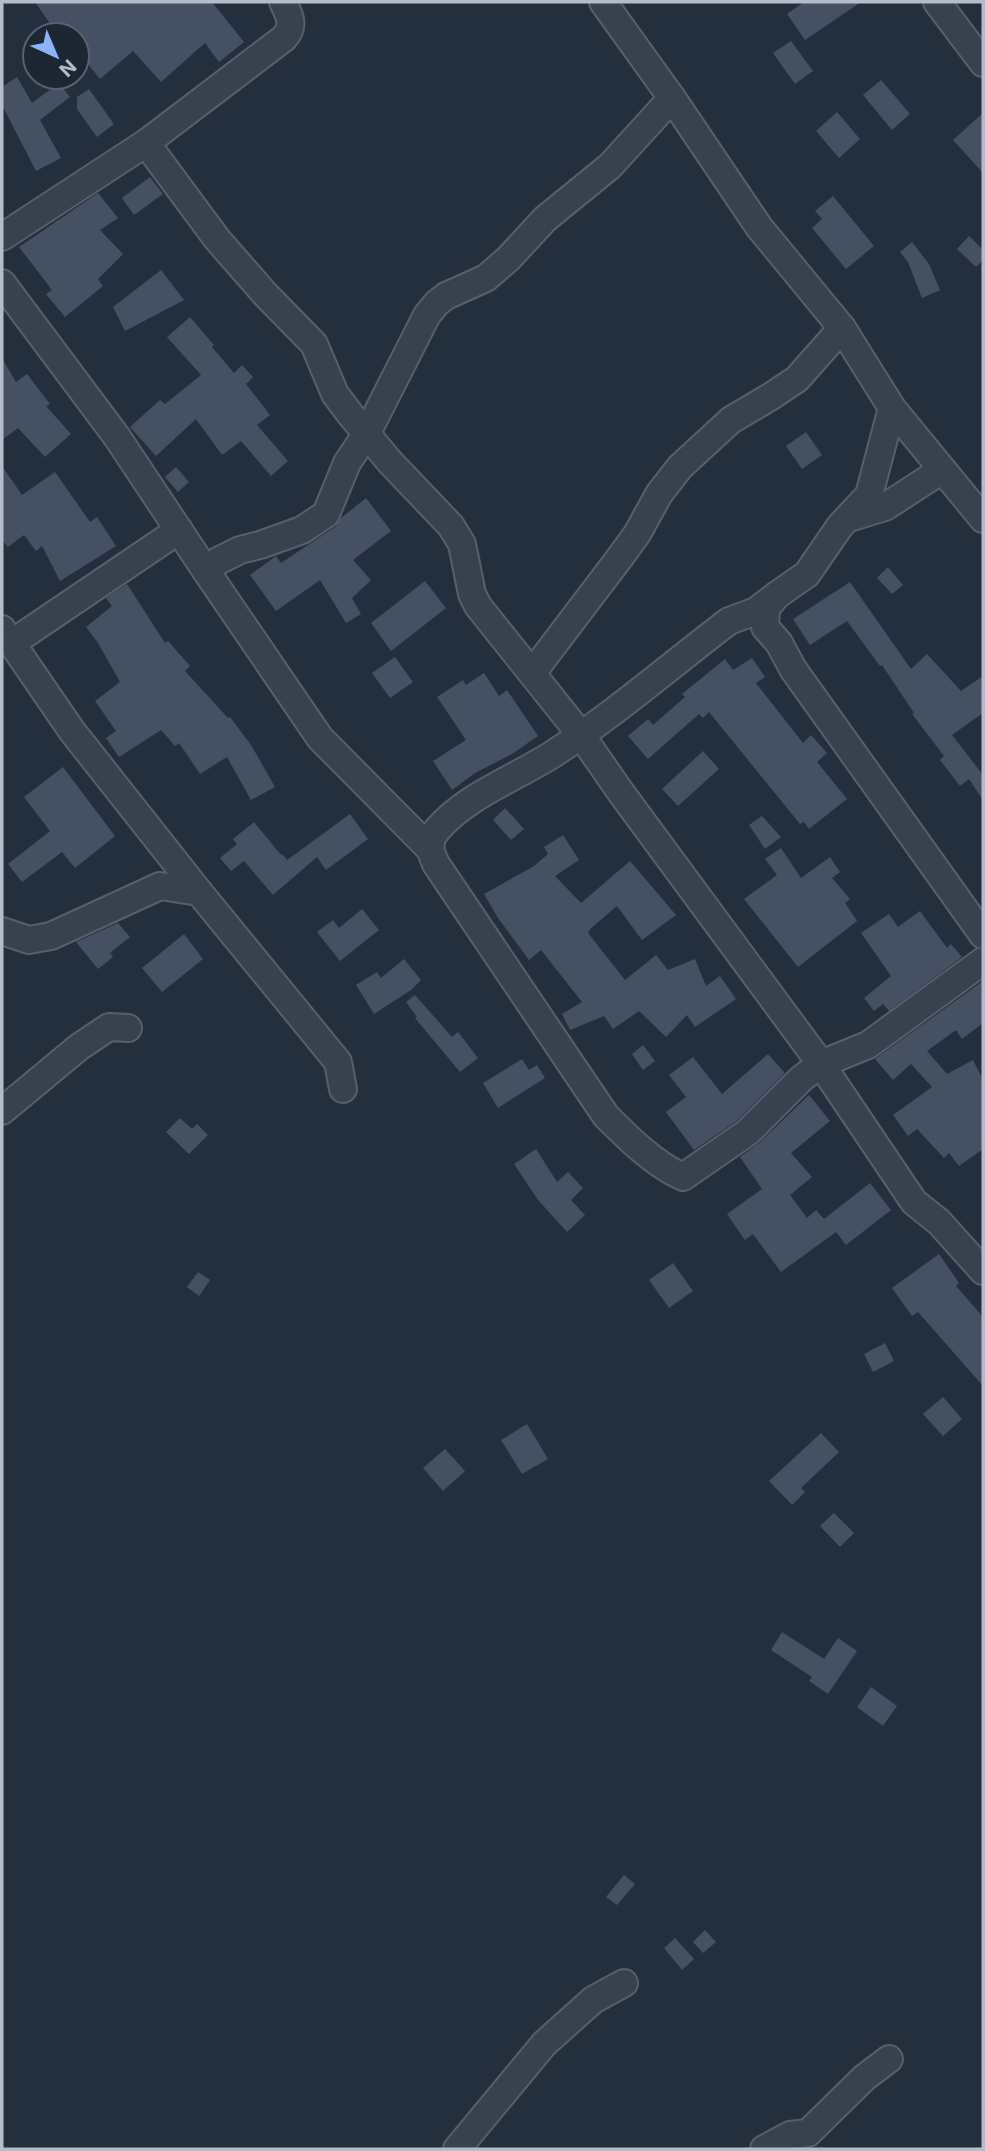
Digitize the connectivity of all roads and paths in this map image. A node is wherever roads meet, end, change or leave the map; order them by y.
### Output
1 (283, 2) edge
2 (603, 2) edge
3 (937, 2) edge
4 (983, 63) edge
5 (672, 98) junction
6 (146, 144) junction
7 (2, 237) edge
8 (2, 284) edge
9 (842, 328) junction
10 (892, 408) junction
11 (367, 433) junction
12 (942, 470) junction
13 (980, 510) edge
14 (849, 517) junction
15 (179, 530) junction
16 (206, 571) junction
17 (777, 595) junction
18 (7, 636) edge
19 (533, 672) junction
20 (581, 735) junction
21 (430, 849) junction
22 (199, 892) junction
23 (2, 932) edge
24 (983, 934) edge
25 (983, 961) edge
26 (128, 1028) dead end
27 (821, 1064) junction
28 (343, 1089) dead end
29 (2, 1111) edge
30 (983, 1271) edge
31 (624, 1983) dead end
32 (889, 2059) dead end
33 (457, 2149) edge
34 (764, 2149) edge

1 - 6 street
2 - 5 street
3 - 4 street
5 - 9 street
5 - 11 street
6 - 7 street
6 - 11 street
8 - 15 street
9 - 10 street
9 - 19 street
10 - 12 street
10 - 14 street
11 - 16 street
11 - 19 street
12 - 13 street
12 - 14 street
14 - 17 street
15 - 16 street
15 - 18 street
16 - 21 street
17 - 20 street
17 - 24 street
18 - 22 street
19 - 20 street
20 - 21 street
20 - 27 street
21 - 27 street
22 - 23 street
22 - 28 street
25 - 27 street
26 - 29 street
27 - 30 street
31 - 33 street
32 - 34 street

